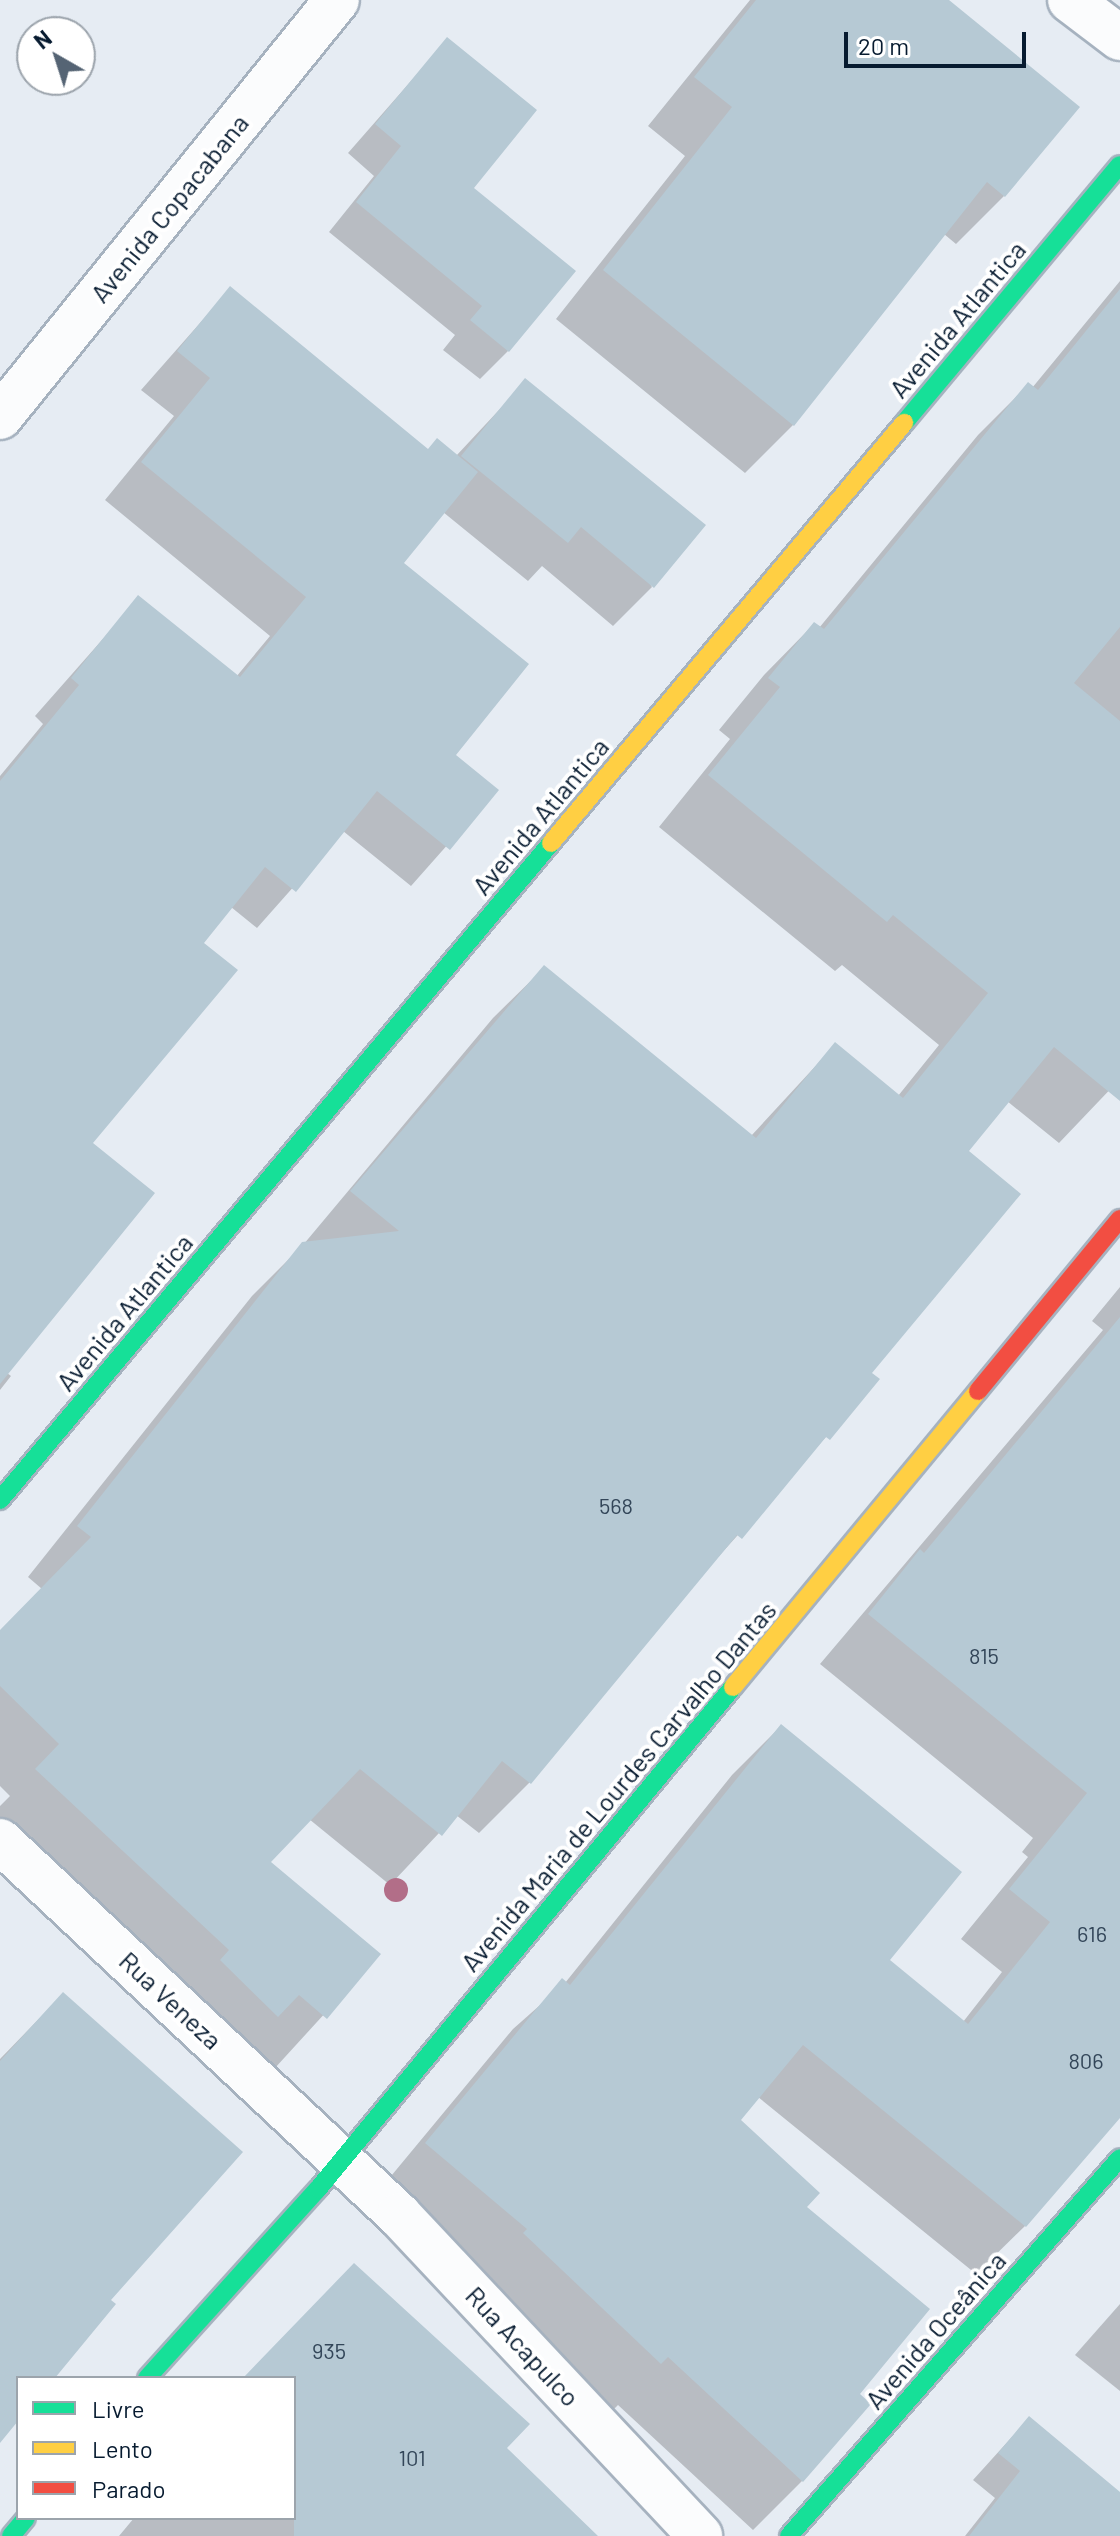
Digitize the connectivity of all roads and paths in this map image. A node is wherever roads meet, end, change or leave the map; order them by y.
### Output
1 (337, 0) edge
2 (1070, 0) edge
3 (1120, 38) edge
4 (1120, 165) edge
5 (0, 417) edge
6 (1120, 1219) edge
7 (0, 1500) edge
8 (0, 1841) edge
9 (1120, 2158) edge
10 (341, 2161) junction
11 (149, 2376) edge
12 (24, 2520) edge
13 (11, 2536) edge
14 (700, 2536) edge
15 (789, 2536) edge

1 - 5 street, Avenida Copacabana
2 - 3 street
4 - 7 street, Avenida Atlantica
6 - 10 street, Avenida Maria de Lourdes Carvalho Dantas
8 - 10 street, Rua Veneza
9 - 15 street, Avenida Oceânica
10 - 11 street, Avenida Maria de Lourdes Carvalho Dantas
10 - 14 street, Rua Acapulco
12 - 13 street

